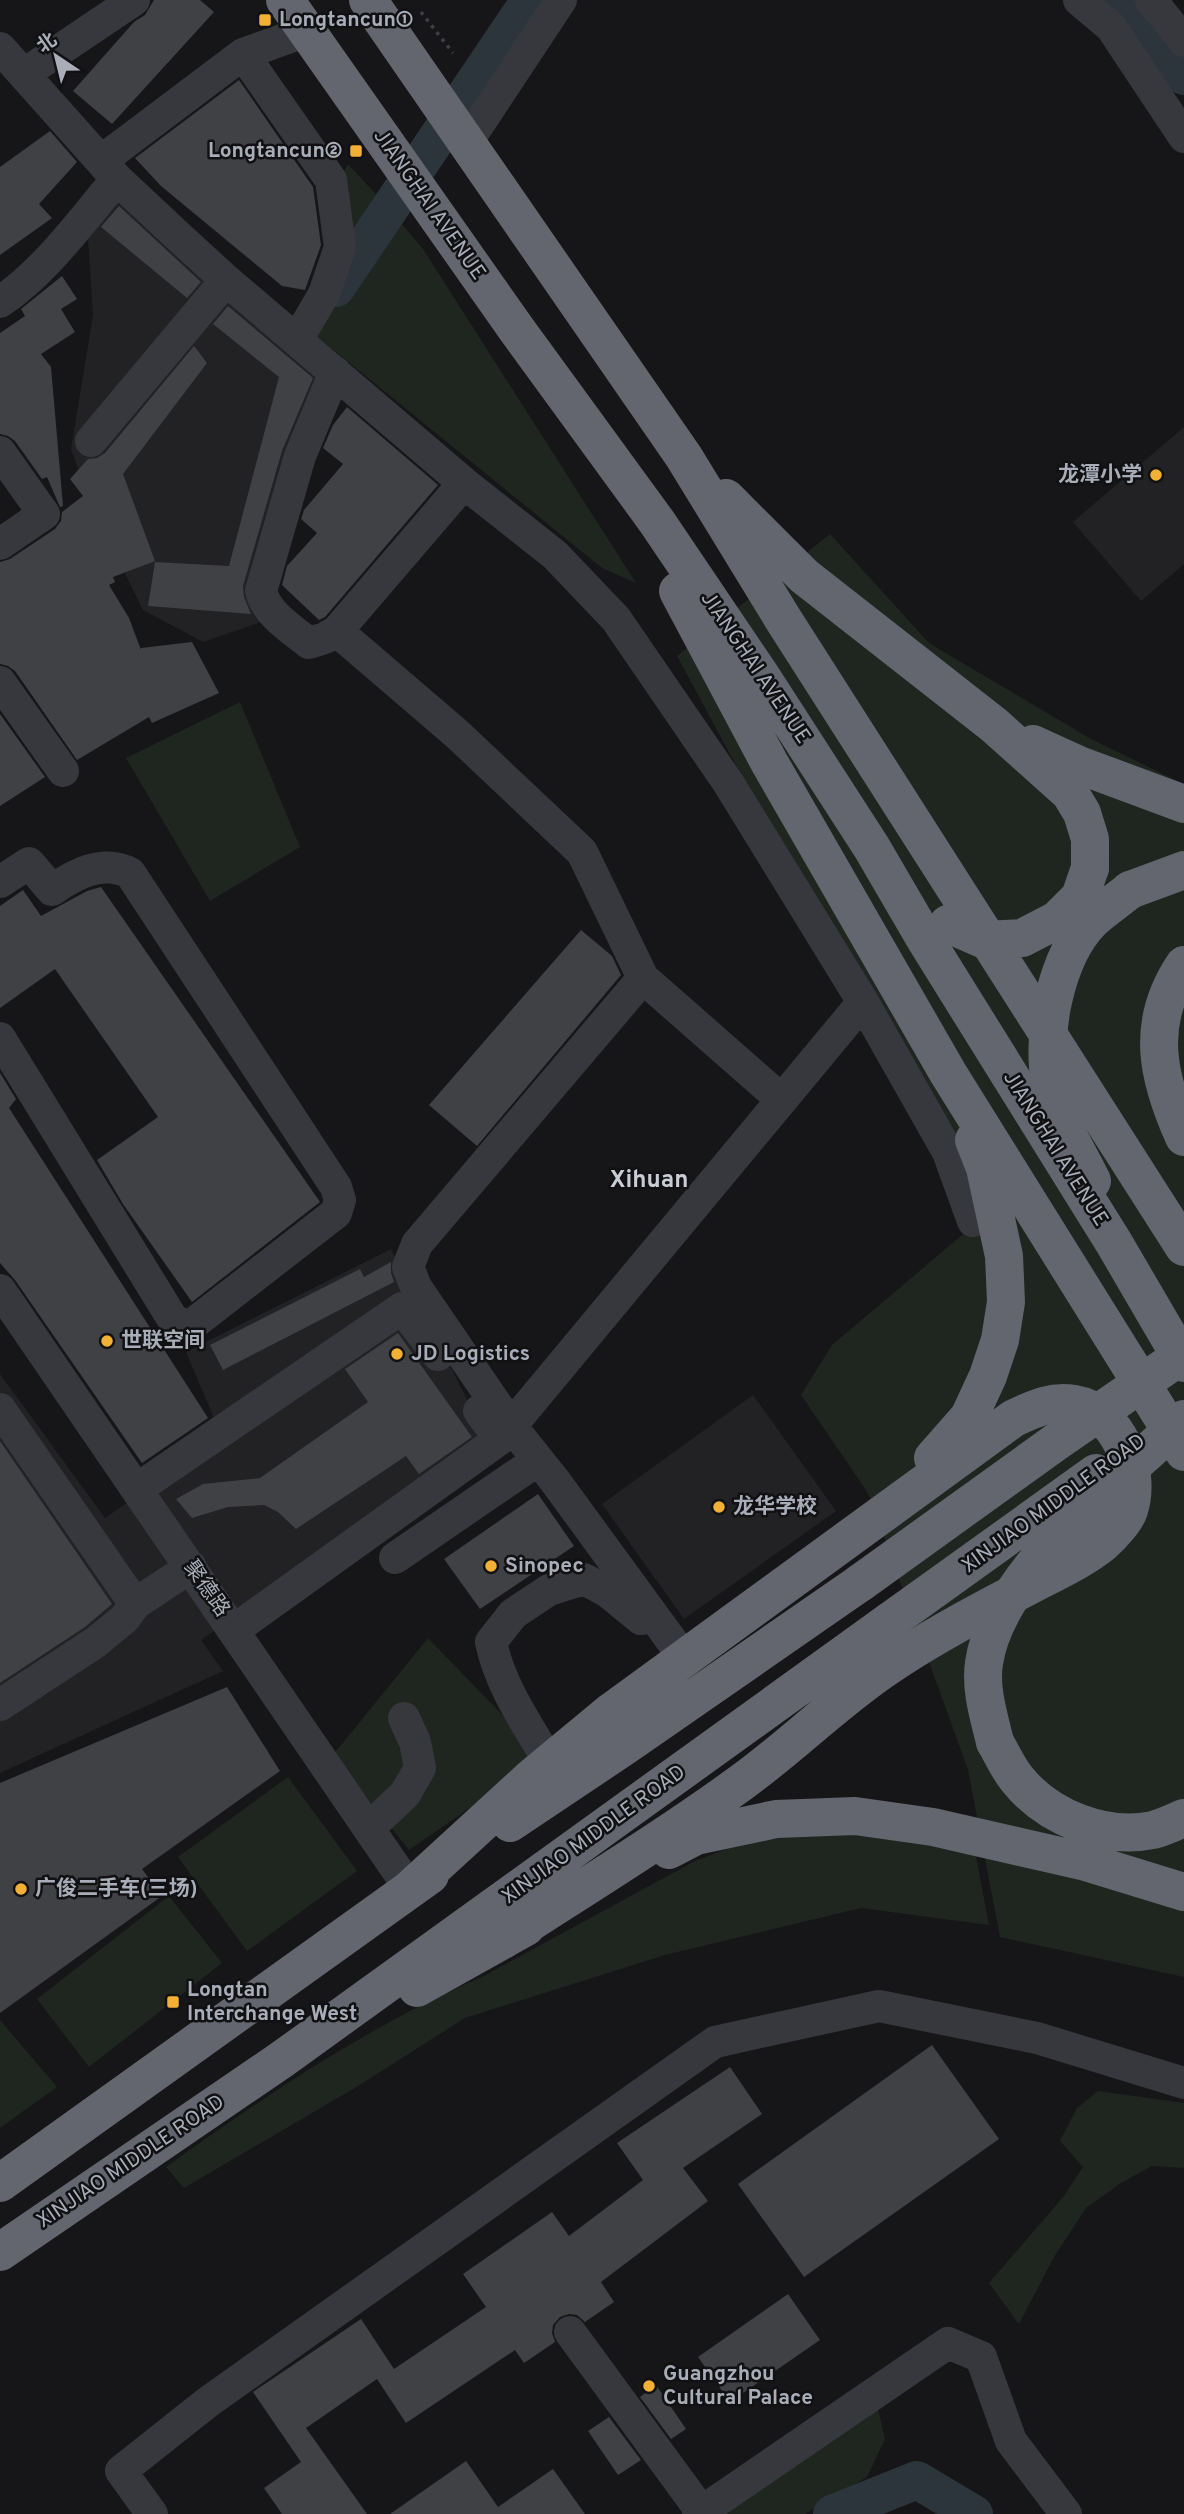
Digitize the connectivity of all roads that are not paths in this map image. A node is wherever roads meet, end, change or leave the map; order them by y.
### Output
1 (134, 0) edge
2 (285, 0) edge
3 (1079, 0) edge
4 (1152, 0) edge
5 (373, 2) edge
6 (555, 4) edge
7 (307, 31) junction
8 (1184, 41) edge
9 (243, 54) junction
10 (8, 59) edge
11 (1184, 137) edge
12 (467, 142) junction
13 (109, 170) junction
14 (45, 261) junction
15 (0, 277) edge
16 (226, 280) junction
17 (0, 302) edge
18 (297, 340) junction
19 (335, 372) junction
20 (596, 438) junction
21 (91, 441) dead end
22 (0, 452) edge
23 (684, 457) junction
24 (464, 483) junction
25 (0, 544) edge
26 (337, 631) junction
27 (0, 682) edge
28 (994, 725) junction
29 (63, 771) dead end
30 (1184, 804) edge
31 (872, 848) junction
32 (1184, 870) edge
33 (0, 882) edge
34 (1184, 965) edge
35 (643, 978) junction
36 (863, 1002) junction
37 (0, 1038) edge
38 (948, 1073) junction
39 (782, 1100) junction
40 (1184, 1137) edge
41 (973, 1221) dead end
42 (1184, 1247) edge
43 (0, 1290) edge
44 (1184, 1354) edge
45 (1184, 1363) edge
46 (0, 1409) edge
47 (1184, 1411) edge
48 (1184, 1419) edge
49 (511, 1426) junction
50 (1184, 1451) edge
51 (538, 1460) junction
52 (137, 1489) junction
53 (395, 1558) dead end
54 (191, 1567) junction
55 (796, 1578) junction
56 (135, 1604) junction
57 (234, 1630) junction
58 (680, 1651) junction
59 (0, 1705) edge
60 (404, 1718) dead end
61 (550, 1763) junction
62 (1184, 1818) edge
63 (369, 1828) junction
64 (1086, 1862) junction
65 (1184, 1862) edge
66 (410, 1889) junction
67 (1184, 1892) edge
68 (503, 1940) junction
69 (281, 2060) junction
70 (1184, 2083) edge
71 (0, 2183) edge
72 (0, 2252) edge
73 (570, 2332) dead end
74 (699, 2513) edge
75 (152, 2514) edge
76 (1066, 2514) edge

1 - 10 street
2 - 7 highway, JIANGHAI AVENUE
3 - 11 street
4 - 8 street
5 - 12 highway
6 - 12 street
7 - 9 street
7 - 20 highway, JIANGHAI AVENUE
9 - 13 street
9 - 18 street
10 - 13 street
12 - 23 highway
13 - 14 street
13 - 16 street
14 - 15 street
14 - 17 street
16 - 18 street
16 - 21 street
18 - 19 street
19 - 24 street
19 - 26 street
20 - 31 highway, JIANGHAI AVENUE
20 - 38 highway
22 - 25 street
23 - 28 highway
23 - 42 highway
24 - 26 street
24 - 36 street
26 - 35 street
27 - 29 street
28 - 30 highway
28 - 31 highway, bridge
31 - 45 highway, JIANGHAI AVENUE
32 - 45 highway, bridge
33 - 37 street
34 - 40 highway
35 - 39 street
35 - 49 street
36 - 39 street
36 - 41 street
38 - 50 highway
38 - 55 highway
39 - 49 street
43 - 52 street, 聚德路
44 - 66 highway, bridge
46 - 56 street
47 - 69 highway, XINJIAO MIDDLE ROAD, bridge
48 - 62 highway, bridge
49 - 51 street
51 - 53 street
51 - 58 street
52 - 54 street, 聚德路
52 - 57 street
54 - 56 street
54 - 57 street, 聚德路
55 - 58 highway
55 - 68 highway
56 - 59 street
57 - 63 street, 聚德路
58 - 61 highway
58 - 61 street
60 - 63 street
61 - 66 highway
63 - 66 street, 聚德路
64 - 65 highway
64 - 67 highway
64 - 68 highway
66 - 71 highway
68 - 69 highway
69 - 72 highway, XINJIAO MIDDLE ROAD
70 - 75 street
73 - 74 street
74 - 76 street

